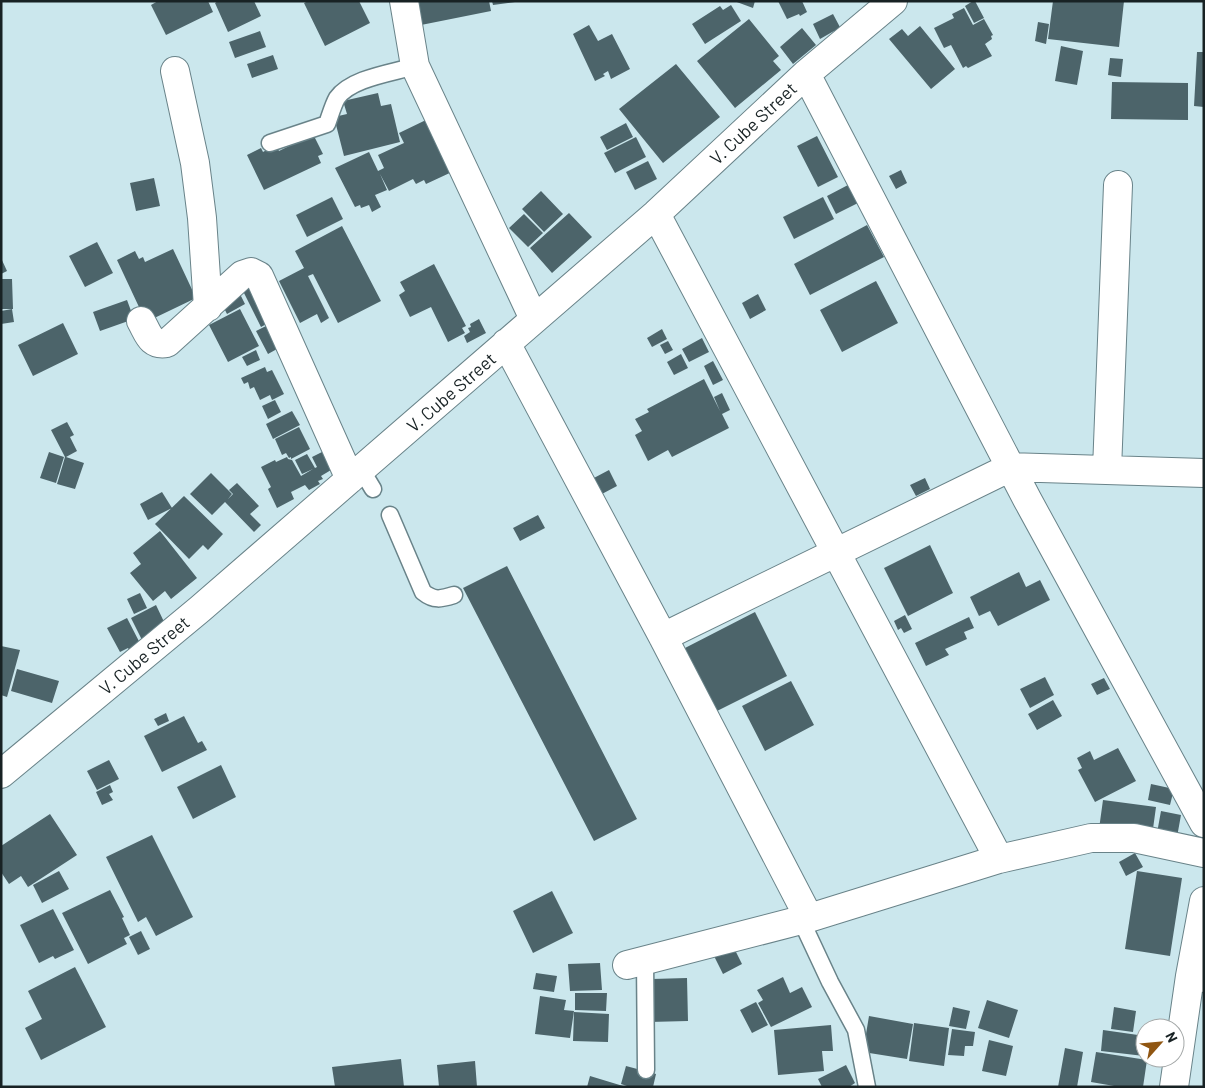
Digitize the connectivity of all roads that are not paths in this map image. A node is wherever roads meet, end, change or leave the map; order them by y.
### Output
1 (404, 1) edge
2 (893, 1) edge
3 (415, 66) junction
4 (175, 71) dead end
5 (806, 74) junction
6 (270, 143) dead end
7 (1118, 184) dead end
8 (656, 214) junction
9 (208, 307) junction
10 (534, 319) junction
11 (141, 321) dead end
12 (506, 344) junction
13 (1011, 467) junction
14 (1107, 470) junction
15 (1204, 473) edge
16 (362, 479) junction
17 (390, 515) dead end
18 (836, 552) junction
19 (454, 595) dead end
20 (663, 637) junction
21 (1, 774) edge
22 (1204, 823) edge
23 (1204, 853) edge
24 (1000, 860) junction
25 (1204, 901) edge
26 (805, 919) junction
27 (636, 962) joint
28 (1197, 977) edge
29 (646, 1070) dead end
30 (867, 1087) edge
31 (1174, 1087) edge

1 - 3 street
2 - 5 street, V. Cube Street
3 - 6 lane
3 - 10 street
4 - 9 street
5 - 8 street, V. Cube Street
5 - 13 street
7 - 14 street
8 - 10 street, V. Cube Street
8 - 18 street
9 - 11 street
9 - 16 street
10 - 12 street, V. Cube Street
12 - 16 street, V. Cube Street
12 - 20 street
13 - 14 street
13 - 18 street
13 - 22 street
14 - 15 street
16 - 21 street, V. Cube Street
17 - 19 lane
18 - 20 street
18 - 24 street
20 - 26 street
23 - 24 street
24 - 26 street
25 - 28 street
26 - 27 street
26 - 30 lane
27 - 29 lane
28 - 31 street

